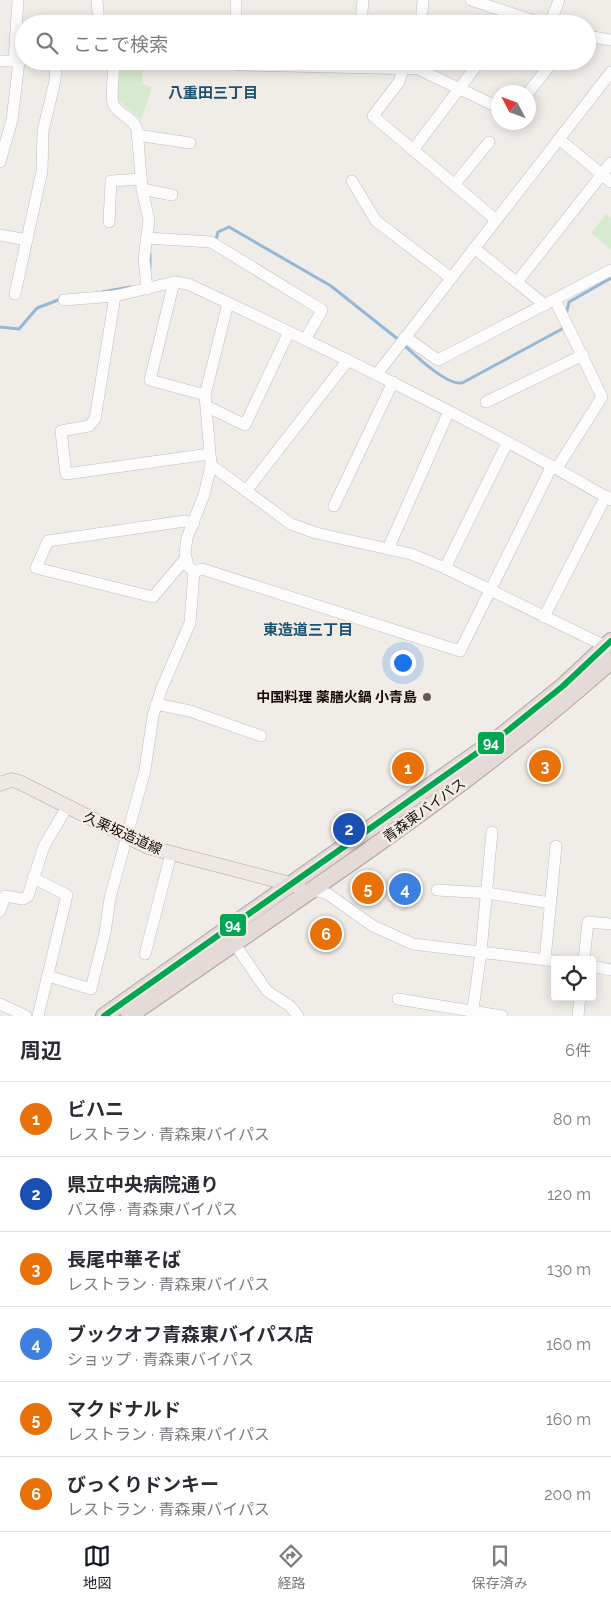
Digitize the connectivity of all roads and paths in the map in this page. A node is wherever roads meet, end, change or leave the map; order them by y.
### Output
1 (18, 0) edge
2 (97, 0) edge
3 (236, 0) edge
4 (363, 0) edge
5 (422, 0) edge
6 (471, 0) edge
7 (559, 0) edge
8 (18, 15) edge
9 (98, 15) edge
10 (236, 15) edge
11 (362, 15) edge
12 (421, 15) edge
13 (503, 15) edge
14 (553, 15) edge
15 (596, 38) edge
16 (611, 40) edge
17 (0, 61) edge
18 (15, 61) edge
19 (18, 70) edge
20 (55, 70) edge
21 (114, 70) edge
22 (403, 70) edge
23 (427, 70) edge
24 (473, 70) edge
25 (546, 70) edge
26 (611, 72) edge
27 (534, 85) edge
28 (459, 89) junction
29 (491, 104) edge
30 (137, 134) junction
31 (559, 139) junction
32 (489, 142) dead end
33 (190, 143) dead end
34 (414, 150) junction
35 (0, 162) edge
36 (611, 163) edge
37 (606, 178) edge
38 (352, 181) dead end
39 (141, 184) junction
40 (454, 185) junction
41 (172, 195) dead end
42 (496, 220) junction
43 (109, 222) dead end
44 (0, 235) edge
45 (147, 238) junction
46 (27, 240) junction
47 (474, 248) junction
48 (611, 270) edge
49 (451, 278) junction
50 (174, 282) junction
51 (517, 282) junction
52 (147, 289) junction
53 (15, 294) dead end
54 (115, 296) junction
55 (64, 300) dead end
56 (550, 302) junction
57 (228, 303) junction
58 (289, 332) junction
59 (405, 337) junction
60 (305, 340) junction
61 (583, 355) junction
62 (348, 360) junction
63 (377, 374) junction
64 (393, 382) junction
65 (205, 395) junction
66 (486, 402) dead end
67 (208, 407) junction
68 (448, 411) junction
69 (507, 443) junction
70 (210, 459) junction
71 (554, 467) junction
72 (246, 491) junction
73 (608, 498) edge
74 (334, 506) dead end
75 (194, 523) junction
76 (388, 549) junction
77 (186, 558) junction
78 (445, 568) junction
79 (194, 572) junction
80 (490, 589) junction
81 (544, 617) junction
82 (609, 649) edge
83 (156, 704) junction
84 (261, 736) dead end
85 (0, 784) edge
86 (67, 807) junction
87 (492, 832) dead end
88 (127, 837) junction
89 (556, 846) dead end
90 (171, 854) junction
91 (32, 878) junction
92 (292, 884) junction
93 (310, 889) junction
94 (437, 890) dead end
95 (487, 893) junction
96 (550, 903) junction
97 (0, 911) edge
98 (611, 924) edge
99 (234, 943) junction
100 (481, 952) junction
101 (145, 954) dead end
102 (584, 956) edge
103 (550, 961) edge
104 (596, 967) edge
105 (611, 970) edge
106 (48, 976) junction
107 (398, 999) dead end
108 (580, 1001) edge
109 (0, 1004) edge
110 (472, 1013) edge
111 (26, 1016) edge
112 (38, 1016) edge
113 (104, 1016) edge
114 (129, 1016) edge
115 (298, 1016) edge
116 (502, 1016) edge
117 (578, 1016) edge

1 - 8 street
2 - 9 street
3 - 10 street
4 - 11 street
5 - 12 street
6 - 13 street
7 - 14 street
15 - 16 street
17 - 18 street
19 - 35 street
20 - 46 street
21 - 30 street
22 - 34 street
23 - 28 street
24 - 28 street
25 - 27 street
26 - 31 street
28 - 29 street
28 - 34 street
30 - 33 street
30 - 39 street
31 - 37 street
31 - 42 street
32 - 40 street
34 - 40 street
36 - 37 street
37 - 51 street
38 - 49 street
39 - 41 street
39 - 43 street
39 - 45 street
40 - 42 street
42 - 47 street
44 - 46 street
45 - 52 street
45 - 60 street
46 - 53 street
47 - 49 street
47 - 51 street
48 - 56 street
49 - 59 street
50 - 52 street
50 - 57 street
50 - 65 street
51 - 56 street
52 - 54 street
54 - 55 street
54 - 70 street
56 - 59 street
56 - 61 street
57 - 58 street
57 - 65 street
58 - 60 street
58 - 67 street
59 - 63 street
60 - 62 street
61 - 66 street
61 - 71 street
62 - 63 street
62 - 72 street
63 - 64 street
64 - 68 street
64 - 74 street
65 - 67 street
67 - 70 street
68 - 69 street
68 - 76 street
69 - 71 street
69 - 78 street
70 - 72 street
70 - 75 street
71 - 73 street
71 - 80 street
72 - 76 street
73 - 81 street
75 - 77 street
75 - 77 street
76 - 78 street
77 - 79 street
78 - 80 street
79 - 80 street
79 - 83 street
80 - 81 street
81 - 82 street
82 - 92 highway, 青森東バイパス
82 - 93 highway, 青森東バイパス
83 - 84 street
83 - 88 street
85 - 86 main road, 久栗坂造道線
86 - 88 main road, 久栗坂造道線
86 - 91 street
87 - 95 street
88 - 90 main road, 久栗坂造道線
88 - 106 street
89 - 96 street
90 - 92 main road, 久栗坂造道線
90 - 101 street
91 - 97 street
91 - 106 street
92 - 93 main road, 久栗坂造道線
92 - 113 highway, 青森東バイパス
93 - 99 highway, 青森東バイパス
93 - 100 street
94 - 95 street
95 - 96 street
95 - 100 street
96 - 103 street
98 - 102 street
99 - 114 highway, 青森東バイパス
99 - 115 street
100 - 103 street
100 - 110 street
104 - 105 street
106 - 112 street
107 - 110 street
108 - 117 street
109 - 111 street
110 - 116 street

